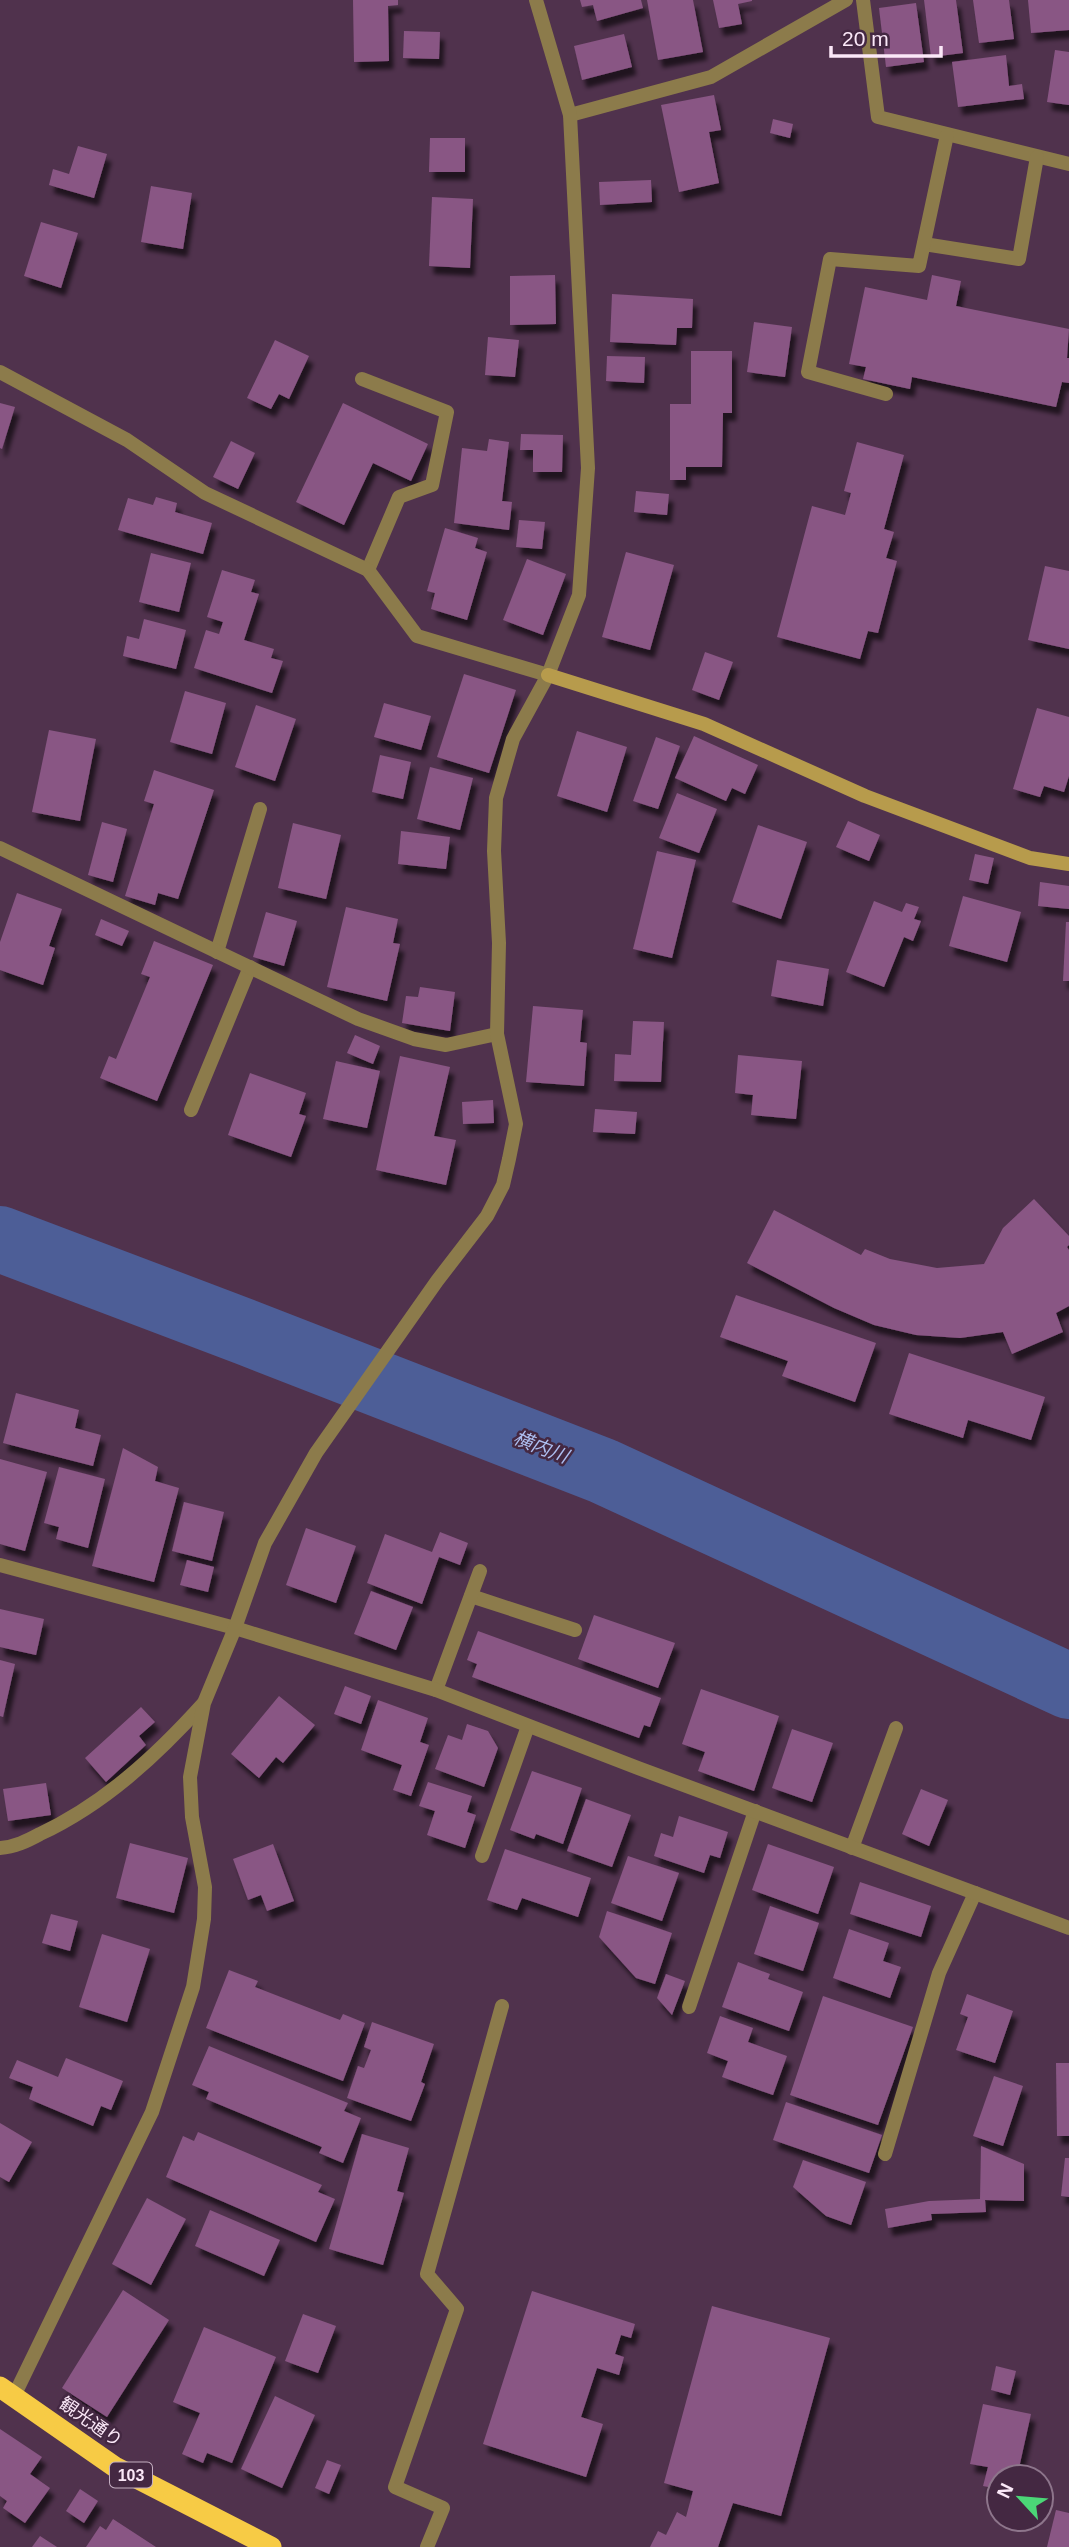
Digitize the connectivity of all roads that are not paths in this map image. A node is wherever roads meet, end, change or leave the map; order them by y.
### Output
1 (536, 0) edge
2 (845, 0) edge
3 (863, 0) edge
4 (570, 115) junction
5 (947, 135) junction
6 (1038, 157) junction
7 (1069, 164) edge
8 (924, 244) junction
9 (0, 372) edge
10 (362, 379) dead end
11 (886, 394) dead end
12 (368, 570) junction
13 (548, 676) junction
14 (260, 809) dead end
15 (0, 848) edge
16 (1069, 864) edge
17 (217, 952) junction
18 (250, 967) junction
19 (497, 1034) junction
20 (191, 1110) dead end
21 (0, 1565) edge
22 (480, 1571) dead end
23 (471, 1596) junction
24 (235, 1628) junction
25 (575, 1630) dead end
26 (436, 1690) junction
27 (204, 1703) junction
28 (528, 1726) junction
29 (895, 1728) dead end
30 (755, 1811) junction
31 (852, 1848) junction
32 (0, 1849) edge
33 (482, 1856) dead end
34 (975, 1893) junction
35 (1069, 1928) edge
36 (502, 2006) dead end
37 (689, 2007) dead end
38 (885, 2154) dead end
39 (7, 2391) edge
40 (271, 2547) edge
41 (427, 2547) edge

1 - 4 street
2 - 4 street
3 - 5 street
4 - 13 street
5 - 6 street
5 - 8 street
6 - 7 street
6 - 8 street
8 - 11 street
9 - 12 street
10 - 12 street
12 - 13 street
13 - 16 street
13 - 19 street
14 - 17 street
15 - 17 street
17 - 18 street
18 - 19 street
18 - 20 street
19 - 24 street
21 - 24 street
22 - 23 street
23 - 25 street
23 - 26 street
24 - 26 street
24 - 27 street
26 - 28 street
27 - 32 street
27 - 39 street
28 - 30 street
28 - 33 street
29 - 31 street
30 - 31 street
30 - 37 street
31 - 34 street
34 - 35 street
34 - 38 street
36 - 41 street
39 - 40 highway, 観光通り / 103

